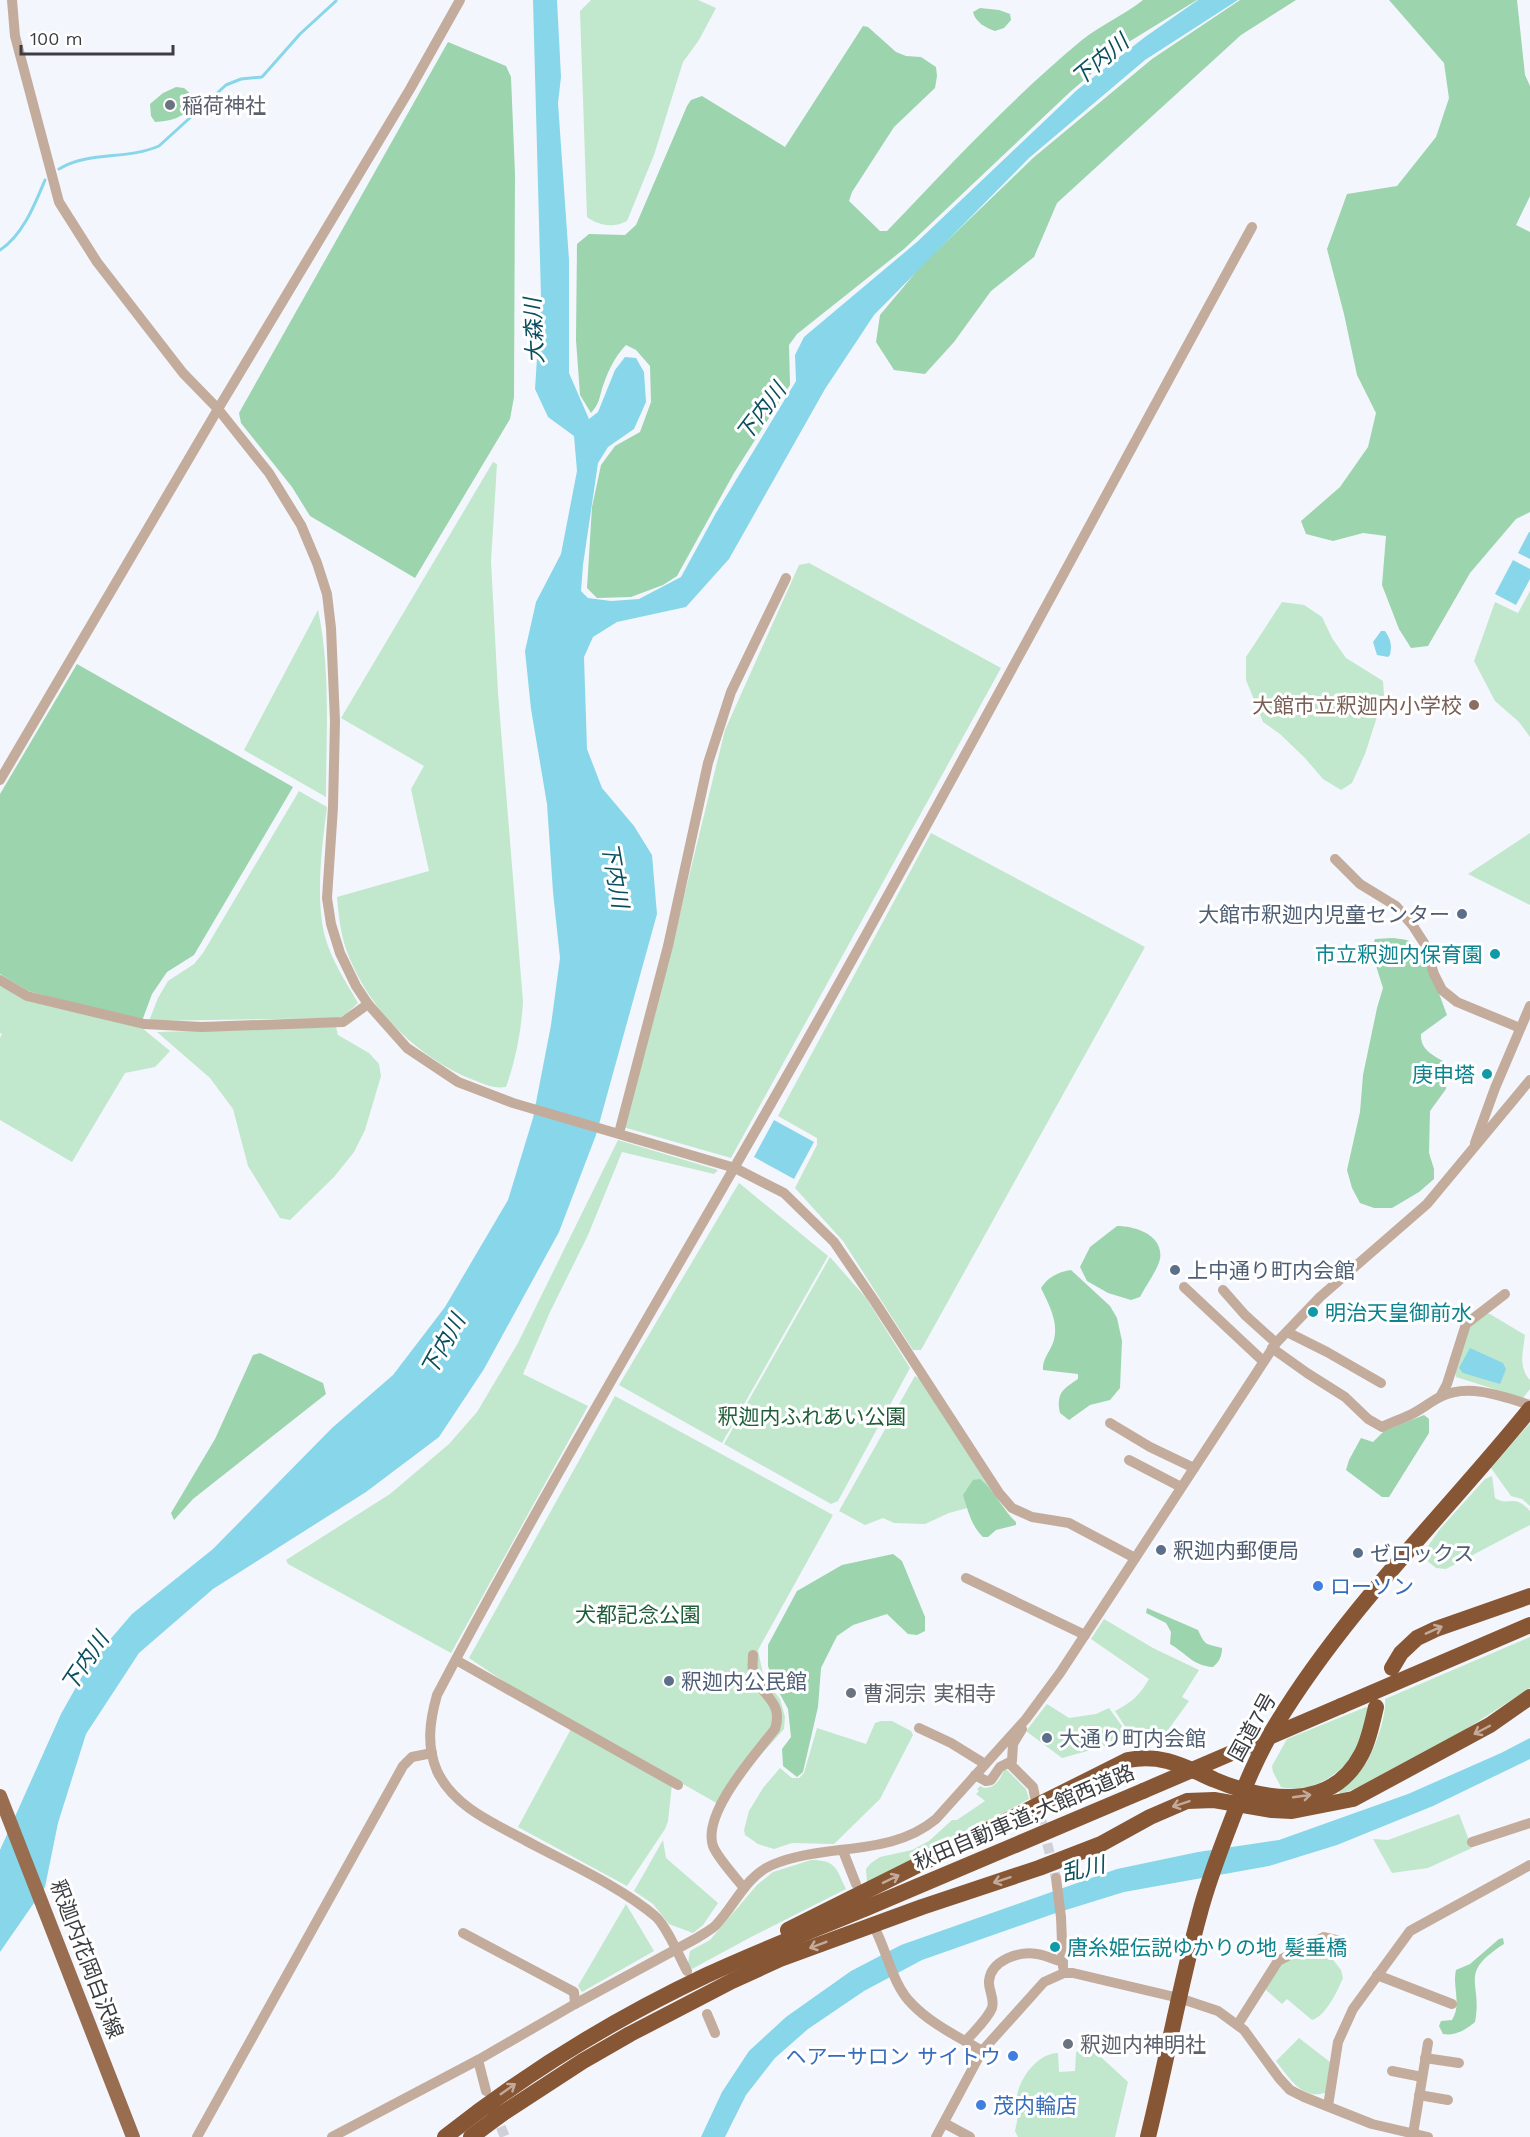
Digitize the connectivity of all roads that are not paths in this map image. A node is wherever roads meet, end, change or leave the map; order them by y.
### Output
1 (12, 0) edge
2 (460, 0) edge
3 (1252, 227) dead end
4 (218, 409) junction
5 (786, 578) dead end
6 (0, 780) edge
7 (1335, 858) dead end
8 (0, 980) edge
9 (368, 1004) junction
10 (1530, 1006) edge
11 (1520, 1028) junction
12 (1530, 1080) edge
13 (619, 1133) junction
14 (1473, 1149) junction
15 (735, 1168) junction
16 (1184, 1287) dead end
17 (1223, 1290) dead end
18 (1505, 1294) dead end
19 (1287, 1332) junction
20 (1274, 1345) junction
21 (1263, 1362) junction
22 (1381, 1383) dead end
23 (1440, 1397) junction
24 (1530, 1407) edge
25 (1110, 1423) dead end
26 (1129, 1460) dead end
27 (1194, 1468) junction
28 (1181, 1487) junction
29 (1135, 1558) junction
30 (966, 1578) dead end
31 (1530, 1596) edge
32 (1530, 1625) edge
33 (1085, 1635) junction
34 (753, 1655) dead end
35 (456, 1660) junction
36 (1392, 1668) dead end
37 (1530, 1697) edge
38 (1376, 1707) dead end
39 (1032, 1710) junction
40 (919, 1728) dead end
41 (432, 1753) junction
42 (1009, 1763) junction
43 (985, 1764) junction
44 (975, 1775) junction
45 (678, 1785) dead end
46 (1241, 1796) junction
47 (1035, 1797) tunnel mouth
48 (2, 1800) edge
49 (1530, 1823) edge
50 (1472, 1842) dead end
51 (843, 1851) junction
52 (1530, 1865) edge
53 (1056, 1878) tunnel mouth
54 (856, 1884) dead end
55 (744, 1888) junction
56 (833, 1922) junction
57 (463, 1933) dead end
58 (877, 1933) dead end
59 (1337, 1940) dead end
60 (676, 1950) junction
61 (1063, 1968) junction
62 (687, 1971) dead end
63 (709, 1974) junction
64 (1377, 1975) junction
65 (1179, 1998) junction
66 (575, 2004) junction
67 (1452, 2004) dead end
68 (707, 2014) dead end
69 (1238, 2024) junction
70 (715, 2033) dead end
71 (966, 2041) junction
72 (1428, 2043) dead end
73 (982, 2050) junction
74 (1425, 2058) junction
75 (477, 2060) junction
76 (1459, 2063) dead end
77 (1392, 2072) dead end
78 (1422, 2076) junction
79 (486, 2091) dead end
80 (1419, 2095) junction
81 (1448, 2100) dead end
82 (1328, 2106) junction
83 (494, 2119) junction
84 (944, 2123) junction
85 (1413, 2134) junction
86 (133, 2137) edge
87 (197, 2137) edge
88 (332, 2137) edge
89 (445, 2137) edge
90 (471, 2137) edge
91 (936, 2137) edge
92 (970, 2137) edge
93 (1148, 2137) edge
94 (1428, 2137) edge

1 - 4 street
2 - 4 street
3 - 15 street
4 - 6 street
4 - 9 street
5 - 13 street
7 - 11 street
8 - 9 street
9 - 13 street
10 - 11 street
11 - 14 street
12 - 14 street
13 - 15 street
14 - 19 street
15 - 29 street
15 - 35 street
16 - 21 street
17 - 20 street
18 - 23 street
19 - 20 street
19 - 22 street
20 - 21 street
20 - 23 street
21 - 27 street
23 - 24 street
24 - 46 highway, 国道7号
25 - 27 street
26 - 28 street
27 - 28 street
28 - 29 street
29 - 33 street
30 - 33 street
36 -> 31 highway
32 - 56 highway, 秋田自動車道;大館西道路, bridge
33 - 39 street
34 - 55 street
35 - 41 street
35 - 45 street
37 -> 46 highway
46 -> 38 highway
39 - 42 street
39 - 43 street
40 - 43 street
41 - 60 street
41 - 87 street
42 - 44 street
42 - 47 street
43 - 44 street
44 - 51 street
63 -> 46 highway
46 - 65 highway, 国道7号
46 -> 83 highway
48 - 86 main road, 釈迦内花岡白沢線
49 - 50 street
51 - 54 street
51 - 55 street
52 - 64 street
53 - 61 street
55 - 60 street
56 - 63 highway, 秋田自動車道;大館西道路
56 - 83 highway, 秋田自動車道;大館西道路
57 - 66 street
58 - 71 street
59 - 69 street
60 - 62 street
60 - 66 street
61 - 65 street
61 - 71 street
61 - 73 street
89 -> 63 highway, 秋田自動車道;大館西道路
64 - 67 street
64 - 82 street
65 - 69 street
65 - 93 highway, 国道7号
66 - 75 street
68 - 70 street
69 - 82 street
71 - 73 street
72 - 74 street
73 - 84 street
74 - 76 street
74 - 78 street
75 - 79 street
75 - 88 street
77 - 78 street
78 - 80 street
80 - 81 street
80 - 85 street
82 - 85 street
83 - 90 highway, 秋田自動車道;大館西道路
84 - 91 street
84 - 92 street
85 - 94 street

